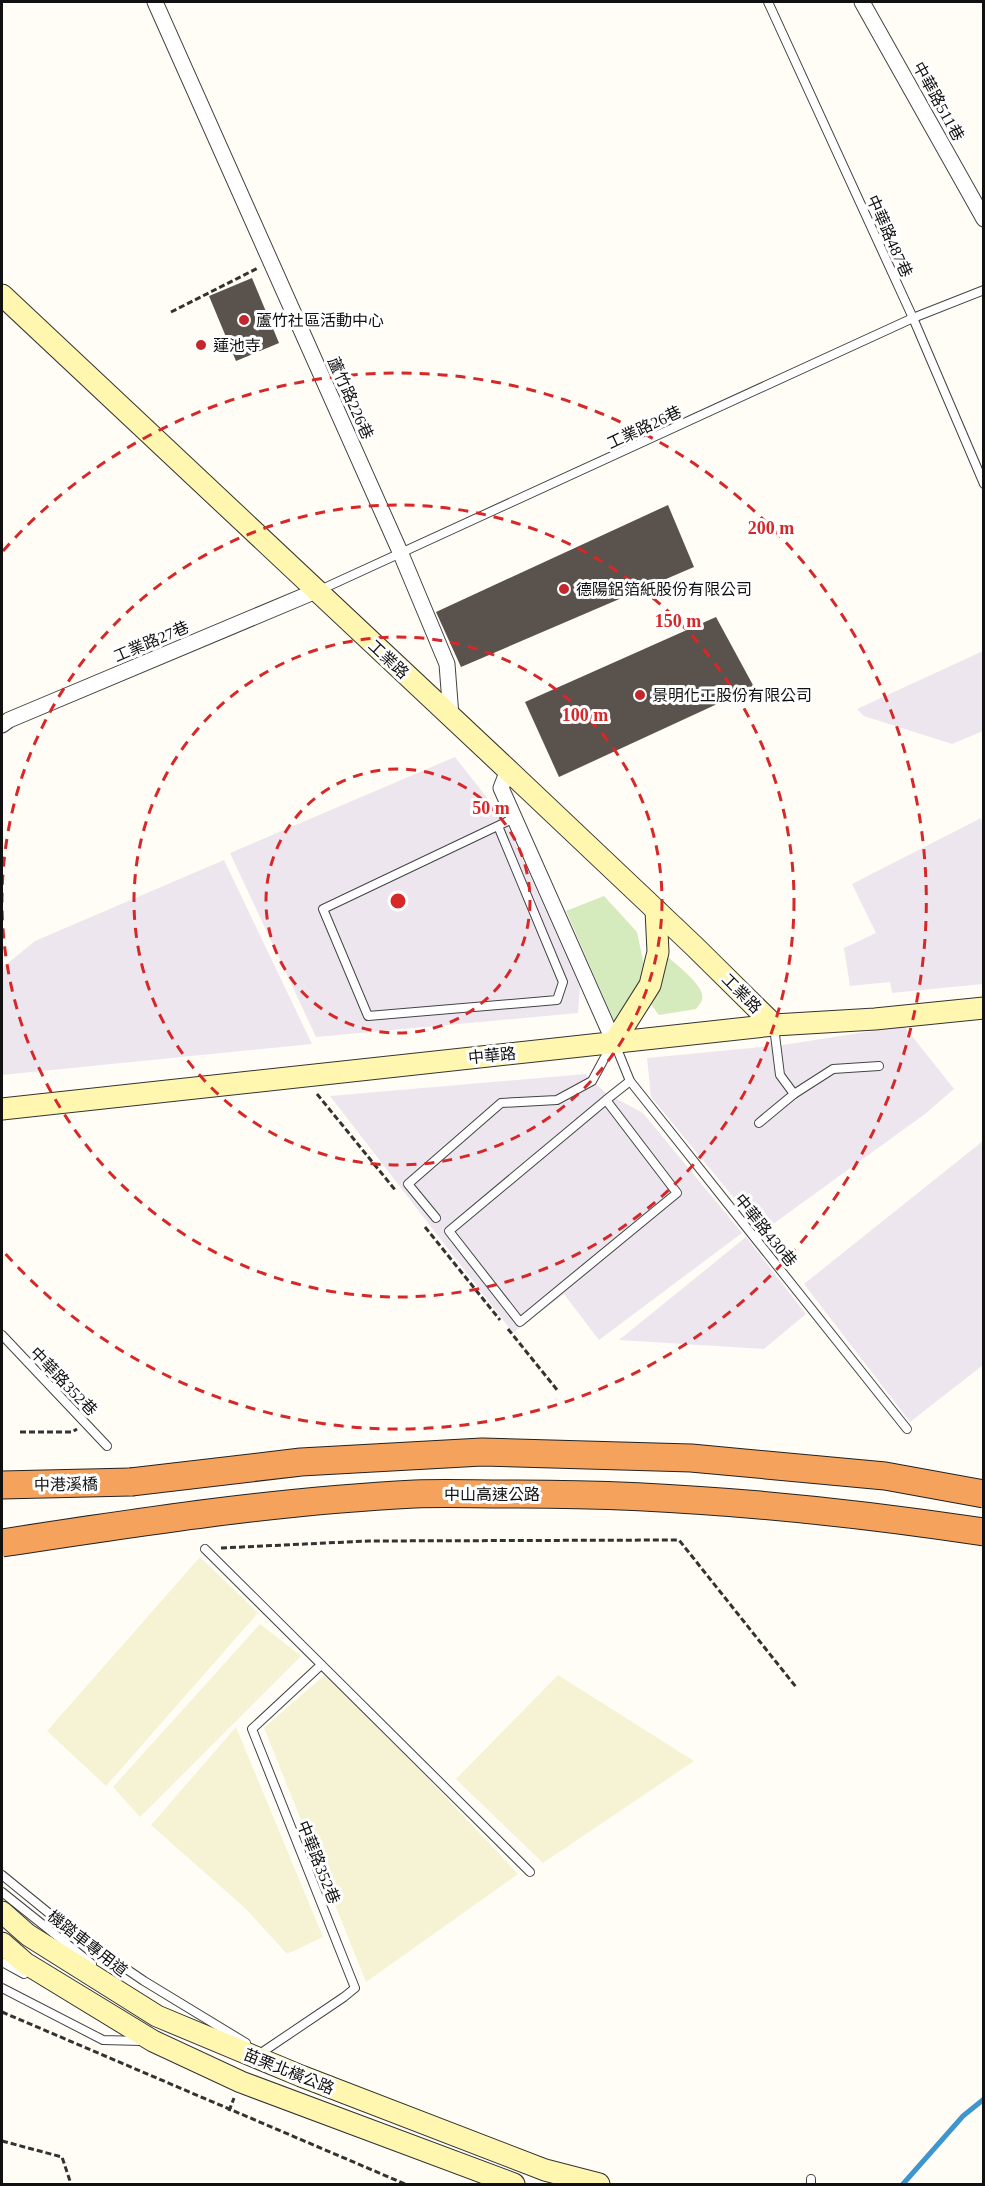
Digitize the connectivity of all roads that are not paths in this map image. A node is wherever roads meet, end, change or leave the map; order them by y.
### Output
1 (155, 2) edge
2 (768, 2) edge
3 (862, 2) edge
4 (984, 219) edge
5 (984, 290) edge
6 (2, 295) edge
7 (913, 318) junction
8 (984, 484) edge
9 (401, 554) junction
10 (316, 591) junction
11 (451, 716) junction
12 (2, 725) edge
13 (508, 770) junction
14 (514, 818) junction
15 (498, 826) junction
16 (656, 910) junction
17 (984, 1008) edge
18 (774, 1025) junction
19 (614, 1042) junction
20 (879, 1066) dead end
21 (630, 1081) junction
22 (794, 1094) junction
23 (606, 1100) junction
24 (2, 1109) edge
25 (759, 1123) dead end
26 (436, 1218) dead end
27 (2, 1335) edge
28 (907, 1429) dead end
29 (107, 1446) dead end
30 (2, 1485) edge
31 (984, 1494) edge
32 (984, 1532) edge
33 (2, 1543) edge
34 (205, 1549) road end
35 (321, 1665) junction
36 (530, 1872) dead end
37 (2, 1875) edge
38 (2, 1892) edge
39 (2, 1912) edge
40 (2, 1943) edge
41 (2, 1962) edge
42 (2, 1983) edge
43 (2, 1988) edge
44 (13, 1994) junction
45 (157, 2016) junction
46 (153, 2042) junction
47 (261, 2053) junction
48 (301, 2076) junction
49 (292, 2102) junction
50 (514, 2184) edge
51 (599, 2184) edge

1 - 9 street, 蘆竹路226巷
2 - 7 lane, 中華路487巷
3 - 4 street, 中華路511巷
5 - 7 lane, 工業路26巷
6 - 10 street, 工業路
7 - 8 lane, 中華路487巷
7 - 9 lane, 工業路26巷
9 - 10 lane, 工業路26巷
9 - 11 street, 蘆竹路226巷
10 - 11 street, 工業路
10 - 12 street, 工業路27巷
11 - 13 street, 工業路
13 - 14 street
13 - 16 street, 工業路
14 - 15 lane
14 - 19 street
15 - 15 lane
16 - 18 street, 工業路
16 - 19 street
17 - 18 street, 中華路
18 - 19 street, 中華路
18 - 22 lane
19 - 21 lane, 中華路430巷
19 - 24 street, 中華路
19 - 26 lane
20 - 22 lane
21 - 23 lane
21 - 28 lane, 中華路430巷
22 - 25 lane
23 - 23 lane
27 - 29 lane, 中華路352巷
30 - 31 highway, 中港溪橋, bridge
32 - 33 highway, 中山高速公路, bridge
34 - 35 lane
35 - 36 lane
35 - 47 lane, 中華路352巷
37 - 47 lane
38 - 45 lane, 機踏車專用道
39 - 45 street, 苗栗北橫公路
40 - 46 street, 苗栗北橫公路
41 - 46 lane
42 - 44 lane
43 - 44 lane
44 - 46 lane
45 - 48 street, 苗栗北橫公路
46 - 49 street, 苗栗北橫公路
47 - 48 lane
48 - 49 street
48 - 51 street, 苗栗北橫公路
49 - 50 street, 苗栗北橫公路

